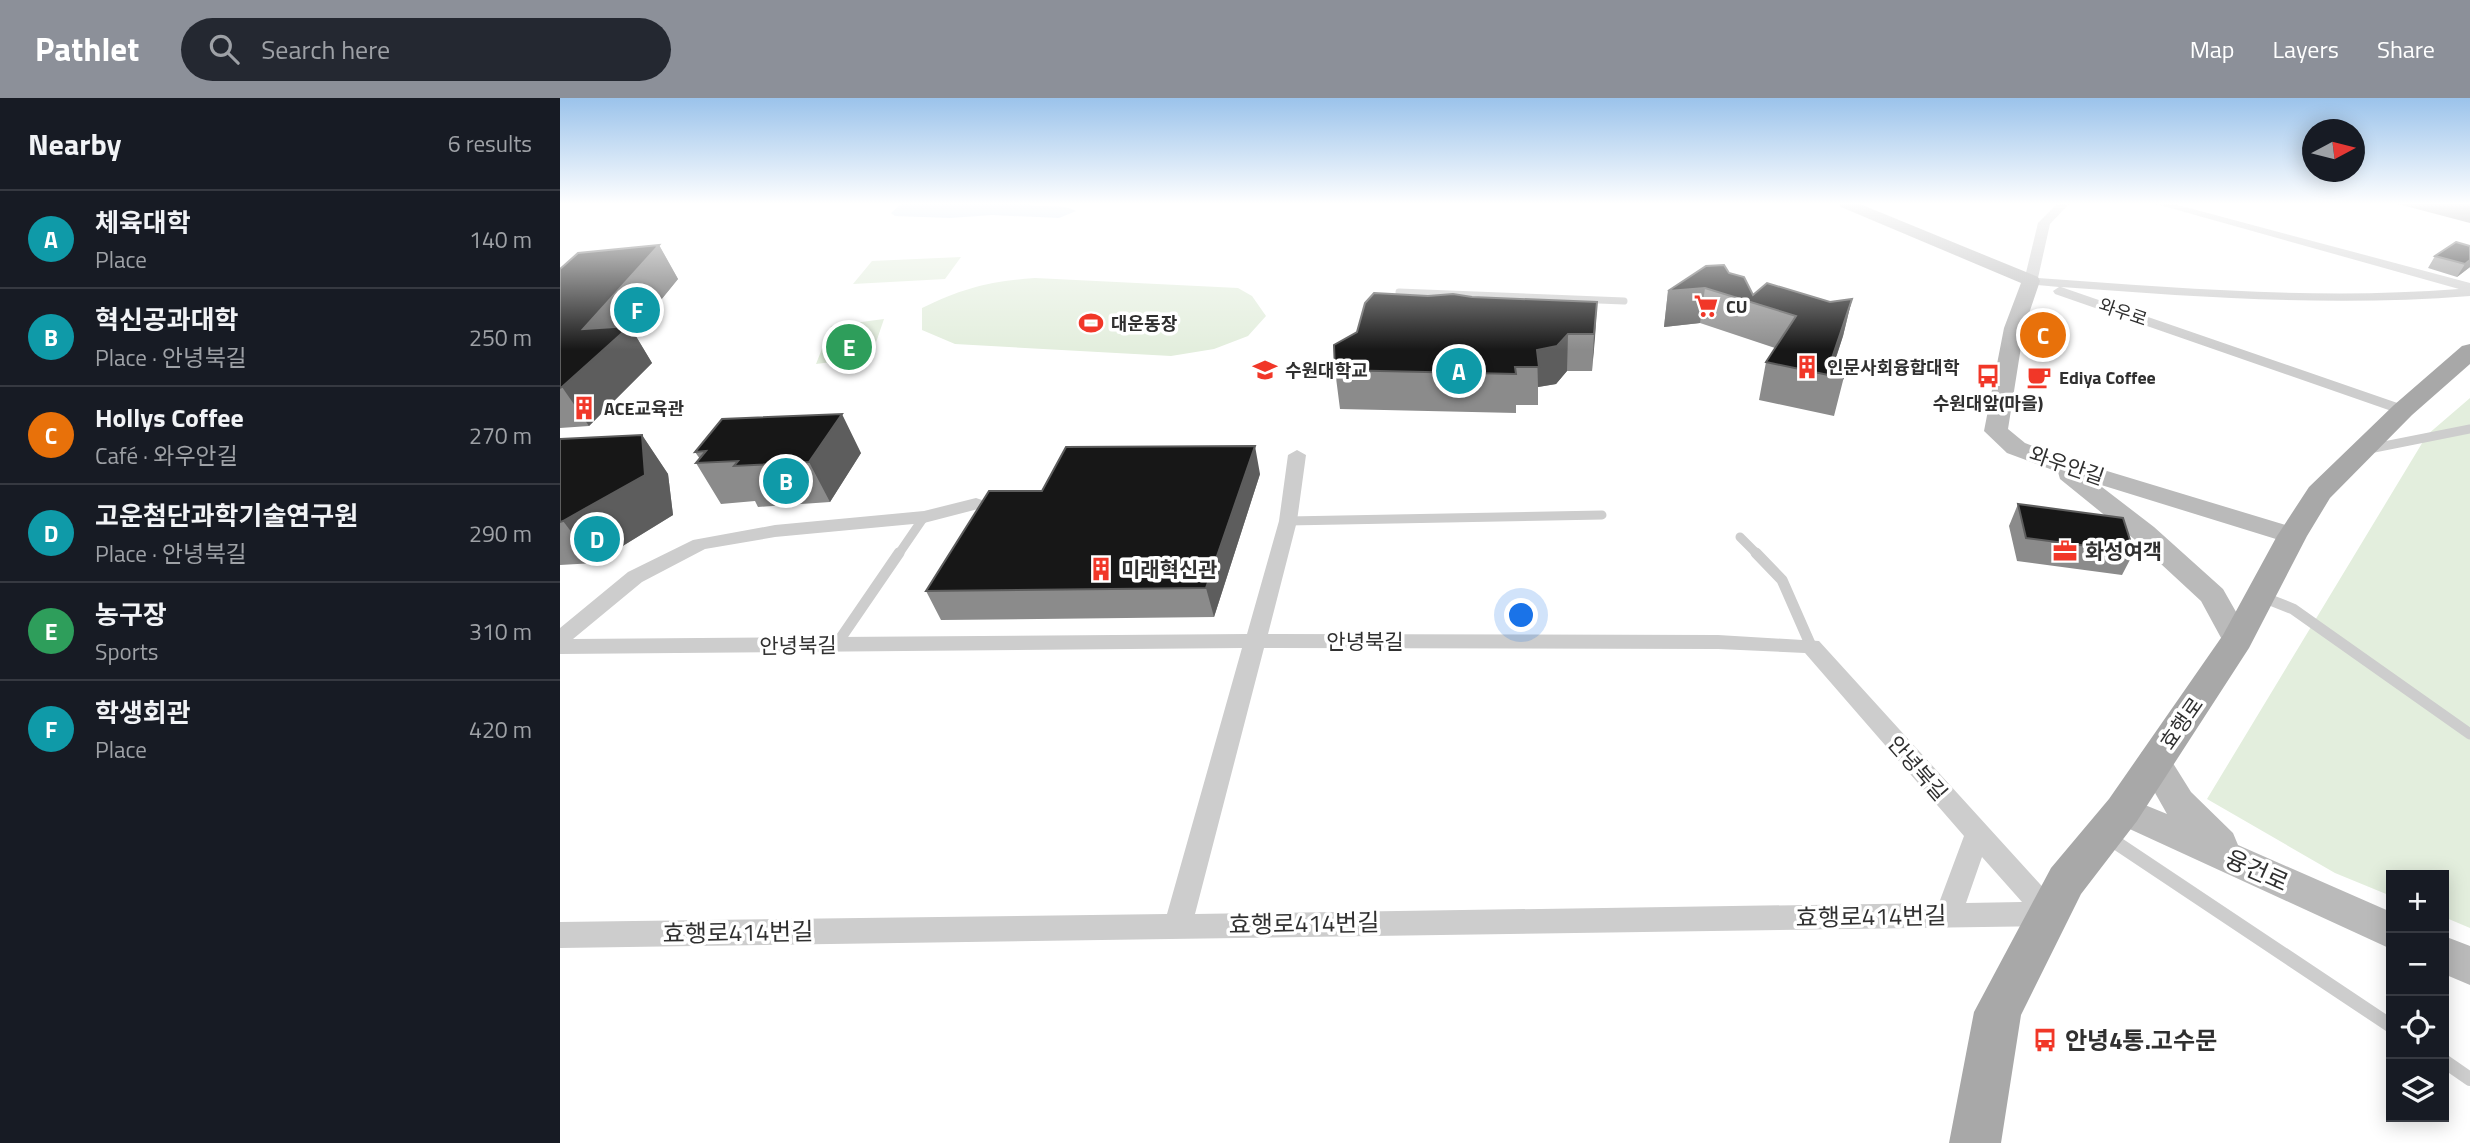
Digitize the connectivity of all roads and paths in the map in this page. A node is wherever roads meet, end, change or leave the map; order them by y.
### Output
1 (1963, 253) edge
2 (2037, 253) edge
3 (2339, 253) edge
4 (2031, 281) junction
5 (2470, 290) edge
6 (1399, 292) edge
7 (1624, 301) dead end
8 (2470, 351) edge
9 (2403, 410) junction
10 (2470, 429) edge
11 (2363, 450) junction
12 (1297, 455) dead end
13 (2056, 463) junction
14 (976, 504) dead end
15 (1602, 515) dead end
16 (924, 516) junction
17 (1288, 521) junction
18 (2292, 536) junction
19 (1740, 537) dead end
20 (2260, 596) junction
21 (560, 639) edge
22 (2237, 640) junction
23 (1256, 641) junction
24 (836, 645) junction
25 (1811, 646) junction
26 (560, 648) edge
27 (2470, 734) edge
28 (2154, 761) junction
29 (2113, 822) junction
30 (1977, 835) junction
31 (2242, 863) junction
32 (2049, 914) junction
33 (1948, 915) junction
34 (1178, 924) junction
35 (2386, 929) edge
36 (560, 935) edge
37 (2449, 956) edge
38 (2470, 966) edge
39 (2386, 1022) edge
40 (2449, 1064) edge
41 (2470, 1079) edge
42 (1975, 1143) edge

1 - 4 street, 와우로
2 - 4 street, 와우안길
3 - 5 street
4 - 5 street
4 - 9 street, 와우로
4 - 13 street, 와우안길
6 - 7 lane
8 - 9 main road, 효행로
9 - 11 main road, 효행로
10 - 11 lane
11 - 18 main road, 효행로
12 - 17 street
13 - 18 street, 와우안길
13 - 22 street
14 - 16 street
15 - 17 lane
16 - 21 street
16 - 24 lane
17 - 23 street
18 - 20 main road, 효행로
19 - 25 lane
20 - 22 main road, 효행로
20 - 27 lane
22 - 28 main road, 효행로
23 - 24 street, 안녕북길
23 - 25 street, 안녕북길
23 - 34 street
24 - 26 street, 안녕북길
25 - 30 street, 안녕북길
28 - 29 main road, 효행로
28 - 31 street
29 - 31 street, 융건로
29 - 32 main road, 효행로
29 - 39 lane
30 - 32 street, 안녕북길
30 - 33 street
31 - 35 street, 융건로
32 - 33 street, 효행로414번길
32 - 42 main road, 효행로
33 - 34 street, 효행로414번길
34 - 36 street, 효행로414번길
37 - 38 street
40 - 41 lane

